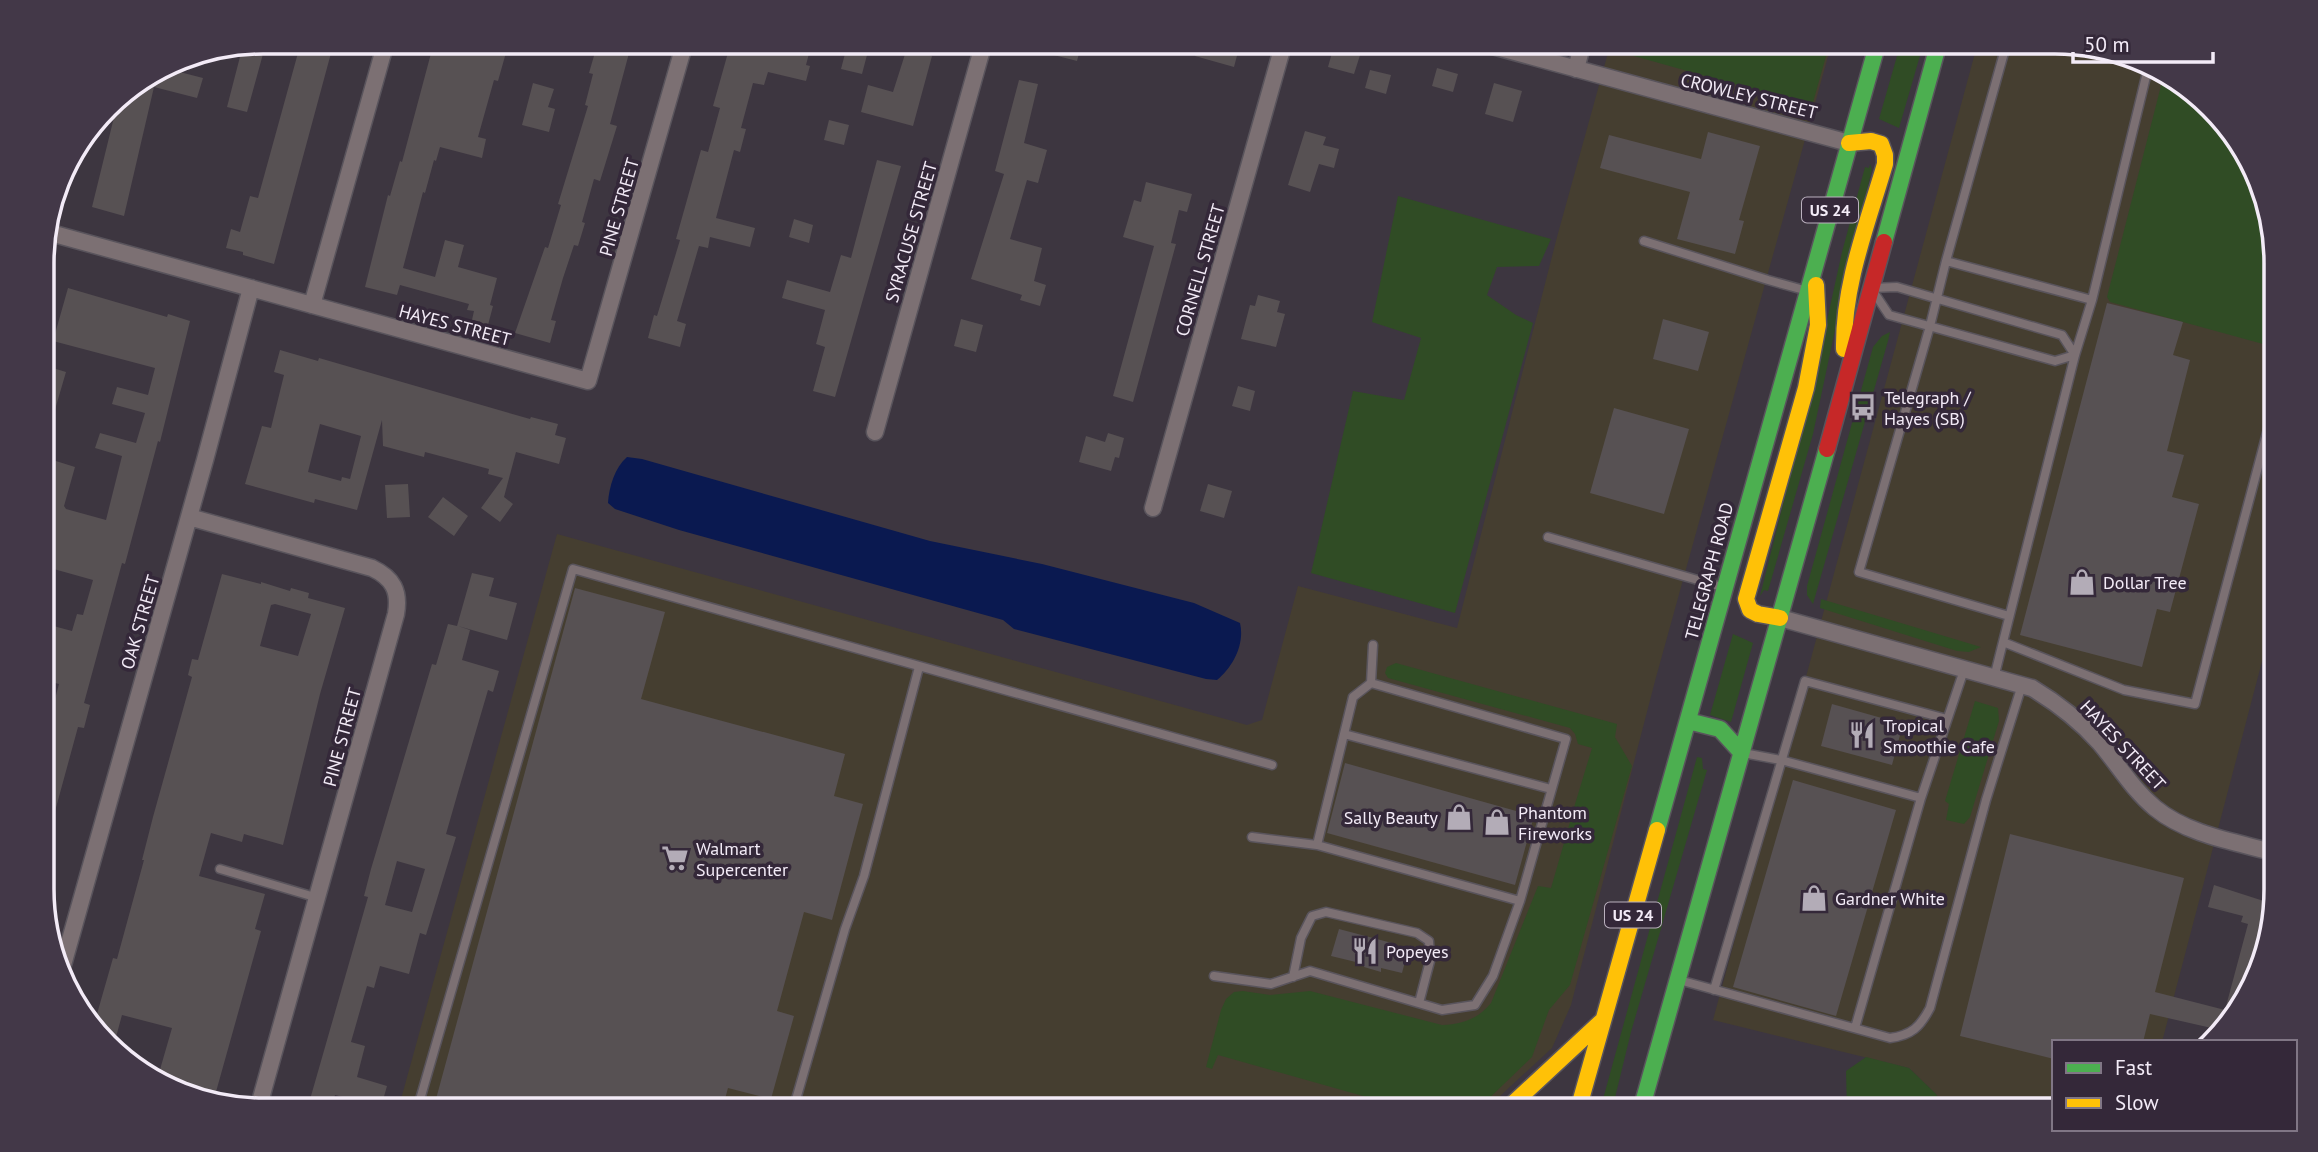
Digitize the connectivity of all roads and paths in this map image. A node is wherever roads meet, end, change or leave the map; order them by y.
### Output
1 (1281, 54) edge
2 (1523, 54) edge
3 (1580, 54) edge
4 (1875, 54) edge
5 (1936, 54) edge
6 (2004, 54) edge
7 (382, 55) edge
8 (681, 55) edge
9 (980, 55) edge
10 (1576, 69) junction
11 (2146, 76) edge
12 (1849, 143) junction
13 (56, 235) edge
14 (1644, 241) dead end
15 (1946, 261) junction
16 (1815, 263) junction
17 (251, 288) junction
18 (1871, 288) junction
19 (1807, 290) junction
20 (1936, 298) junction
21 (2092, 300) junction
22 (312, 305) junction
23 (1930, 326) junction
24 (2074, 355) junction
25 (1846, 378) junction
26 (588, 381) joint
27 (875, 432) dead end
28 (2264, 444) edge
29 (1153, 508) dead end
30 (189, 517) junction
31 (1548, 537) dead end
32 (1725, 587) junction
33 (2009, 617) junction
34 (1780, 618) junction
35 (2003, 642) junction
36 (1373, 645) dead end
37 (919, 667) junction
38 (1964, 670) junction
39 (1994, 678) junction
40 (1371, 683) junction
41 (2022, 685) junction
42 (1947, 719) junction
43 (1688, 721) junction
44 (1344, 734) junction
45 (1741, 752) junction
46 (1781, 760) junction
47 (1272, 765) dead end
48 (1551, 789) junction
49 (1921, 799) junction
50 (1252, 837) dead end
51 (1317, 845) junction
52 (2264, 850) edge
53 (220, 869) dead end
54 (318, 898) junction
55 (1520, 901) junction
56 (66, 956) edge
57 (1214, 976) dead end
58 (1293, 977) junction
59 (1676, 979) junction
60 (1714, 989) junction
61 (1419, 1003) junction
62 (1603, 1020) junction
63 (1855, 1028) junction
64 (1520, 1097) edge
65 (1582, 1097) edge
66 (1644, 1097) edge
67 (261, 1098) edge
68 (420, 1098) edge
69 (797, 1098) edge

1 - 29 street, CORNELL STREET
2 - 10 street, CROWLEY STREET
3 - 10 street
4 - 12 main road, TELEGRAPH ROAD / US 24
5 - 18 main road
6 - 15 lane
7 - 22 street
8 - 26 street, PINE STREET
9 - 27 street, SYRACUSE STREET
10 - 12 street, CROWLEY STREET
11 - 21 lane
12 - 16 main road, TELEGRAPH ROAD / US 24
12 - 25 main road
13 - 17 street
14 - 19 lane
15 - 20 lane
15 - 21 lane
16 - 19 main road, TELEGRAPH ROAD / US 24
16 - 34 main road
17 - 22 street, HAYES STREET
17 - 30 street, OAK STREET
18 - 20 lane
18 - 23 lane
18 - 25 main road
19 - 32 main road, TELEGRAPH ROAD / US 24
20 - 23 lane
20 - 24 lane
21 - 24 lane
22 - 26 street, HAYES STREET
23 - 24 lane
23 - 33 lane
24 - 33 lane
25 - 34 main road
28 - 35 lane
30 - 54 street, PINE STREET
30 - 56 street, OAK STREET
31 - 32 lane
32 - 43 main road, TELEGRAPH ROAD / US 24
33 - 35 lane
34 - 38 street, HAYES STREET
34 - 45 main road
35 - 39 lane
36 - 40 lane
37 - 47 lane
37 - 68 lane
37 - 69 lane
38 - 39 street, HAYES STREET
38 - 42 lane
39 - 41 street, HAYES STREET
40 - 44 lane
40 - 48 lane
41 - 52 street, HAYES STREET
41 - 63 lane
42 - 46 lane
42 - 49 lane
43 - 45 main road
43 - 62 main road, TELEGRAPH ROAD / US 24
44 - 48 lane
44 - 51 lane
45 - 46 lane
45 - 59 main road
46 - 49 lane
46 - 60 lane
48 - 55 lane
49 - 63 lane
50 - 51 lane
51 - 55 lane
53 - 54 lane
54 - 67 street, PINE STREET
55 - 61 lane
57 - 58 lane
58 - 61 lane
58 - 61 lane
59 - 60 lane
59 - 66 main road
60 - 63 lane
62 - 64 main road
62 - 65 main road, TELEGRAPH ROAD / US 24

